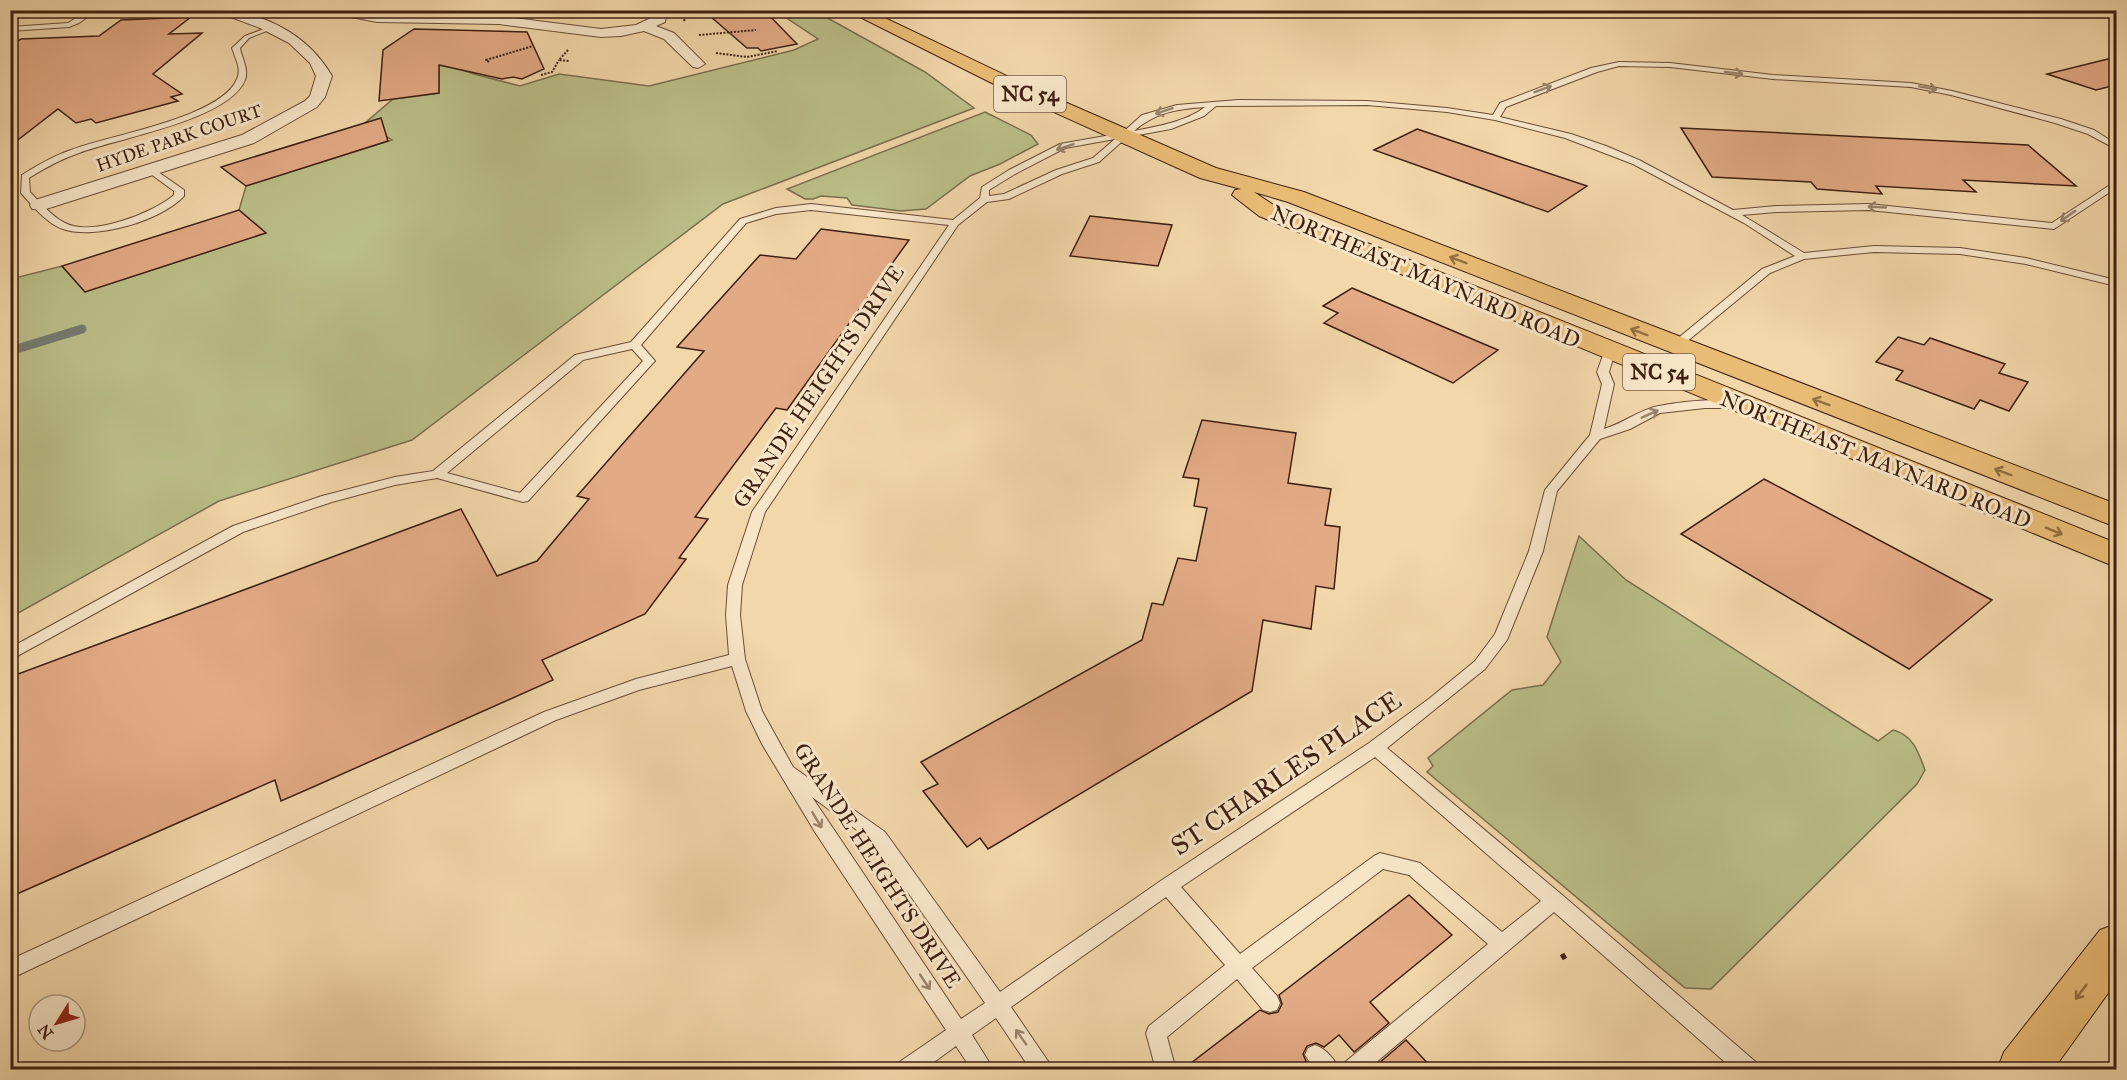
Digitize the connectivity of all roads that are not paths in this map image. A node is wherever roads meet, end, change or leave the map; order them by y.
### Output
1 (19, 10) edge
2 (94, 10) edge
3 (218, 10) edge
4 (336, 10) edge
5 (660, 10) edge
6 (854, 10) edge
7 (10, 13) edge
8 (646, 27) junction
9 (10, 28) edge
10 (272, 28) junction
11 (698, 64) dead end
12 (1213, 105) junction
13 (1495, 118) junction
14 (1122, 136) junction
15 (2116, 147) edge
16 (151, 170) junction
17 (1208, 173) junction
18 (2116, 184) edge
19 (984, 199) junction
20 (39, 205) junction
21 (1732, 213) junction
22 (955, 223) junction
23 (1802, 256) junction
24 (2116, 283) edge
25 (635, 345) junction
26 (1675, 346) junction
27 (1609, 352) junction
28 (1738, 404) junction
29 (1596, 436) junction
30 (436, 474) junction
31 (2116, 516) edge
32 (2116, 556) edge
33 (10, 655) edge
34 (737, 659) junction
35 (1375, 748) junction
36 (788, 770) junction
37 (1168, 886) junction
38 (1555, 900) junction
39 (1502, 945) junction
40 (2116, 945) edge
41 (1239, 966) junction
42 (10, 970) edge
43 (1270, 1003) dead end
44 (999, 1005) junction
45 (959, 1033) junction
46 (1751, 1068) edge
47 (905, 1070) edge
48 (984, 1070) edge
49 (1044, 1070) edge
50 (1166, 1070) edge
51 (1351, 1070) edge
52 (2022, 1070) edge

1 - 7 street
2 - 9 lane
3 - 10 street, HYDE PARK COURT
4 - 8 street
5 - 8 street
6 - 14 main road, NORTHEAST MAYNARD ROAD / NC 54
8 - 11 street
10 - 16 street, HYDE PARK COURT
10 - 20 lane
12 - 13 lane
12 - 14 lane
12 -> 14 lane
13 -> 15 lane
13 - 21 lane
14 - 17 main road, NORTHEAST MAYNARD ROAD / NC 54
14 - 19 lane
14 -> 19 lane, GRANDE HEIGHTS DRIVE
16 - 20 street, HYDE PARK COURT
16 - 20 lane
26 -> 17 main road, NORTHEAST MAYNARD ROAD / NC 54
17 - 27 main road, NORTHEAST MAYNARD ROAD / NC 54
18 -> 21 lane
19 - 22 lane, GRANDE HEIGHTS DRIVE
21 - 23 lane
22 - 25 lane
22 - 34 lane, GRANDE HEIGHTS DRIVE
23 - 24 lane
23 - 26 lane
25 - 30 lane
25 - 30 lane
31 -> 26 main road, NORTHEAST MAYNARD ROAD / NC 54
27 - 28 main road, NORTHEAST MAYNARD ROAD / NC 54
27 - 29 lane, ST CHARLES PLACE
29 -> 28 lane
28 -> 32 main road, NORTHEAST MAYNARD ROAD / NC 54
29 - 35 lane, ST CHARLES PLACE
30 - 33 lane
34 - 36 lane, GRANDE HEIGHTS DRIVE
34 - 42 lane
35 - 37 lane, ST CHARLES PLACE
35 - 38 lane
36 - 44 lane, GRANDE HEIGHTS DRIVE
36 -> 45 lane, GRANDE HEIGHTS DRIVE
37 - 41 lane
37 - 44 lane, ST CHARLES PLACE
38 - 39 lane
38 - 46 lane
39 - 41 lane
39 - 51 lane
40 -> 52 main road
41 - 43 lane
41 - 50 lane
44 - 45 lane, ST CHARLES PLACE
49 -> 44 lane, GRANDE HEIGHTS DRIVE
45 - 47 lane, ST CHARLES PLACE
45 - 48 lane, GRANDE HEIGHTS DRIVE

